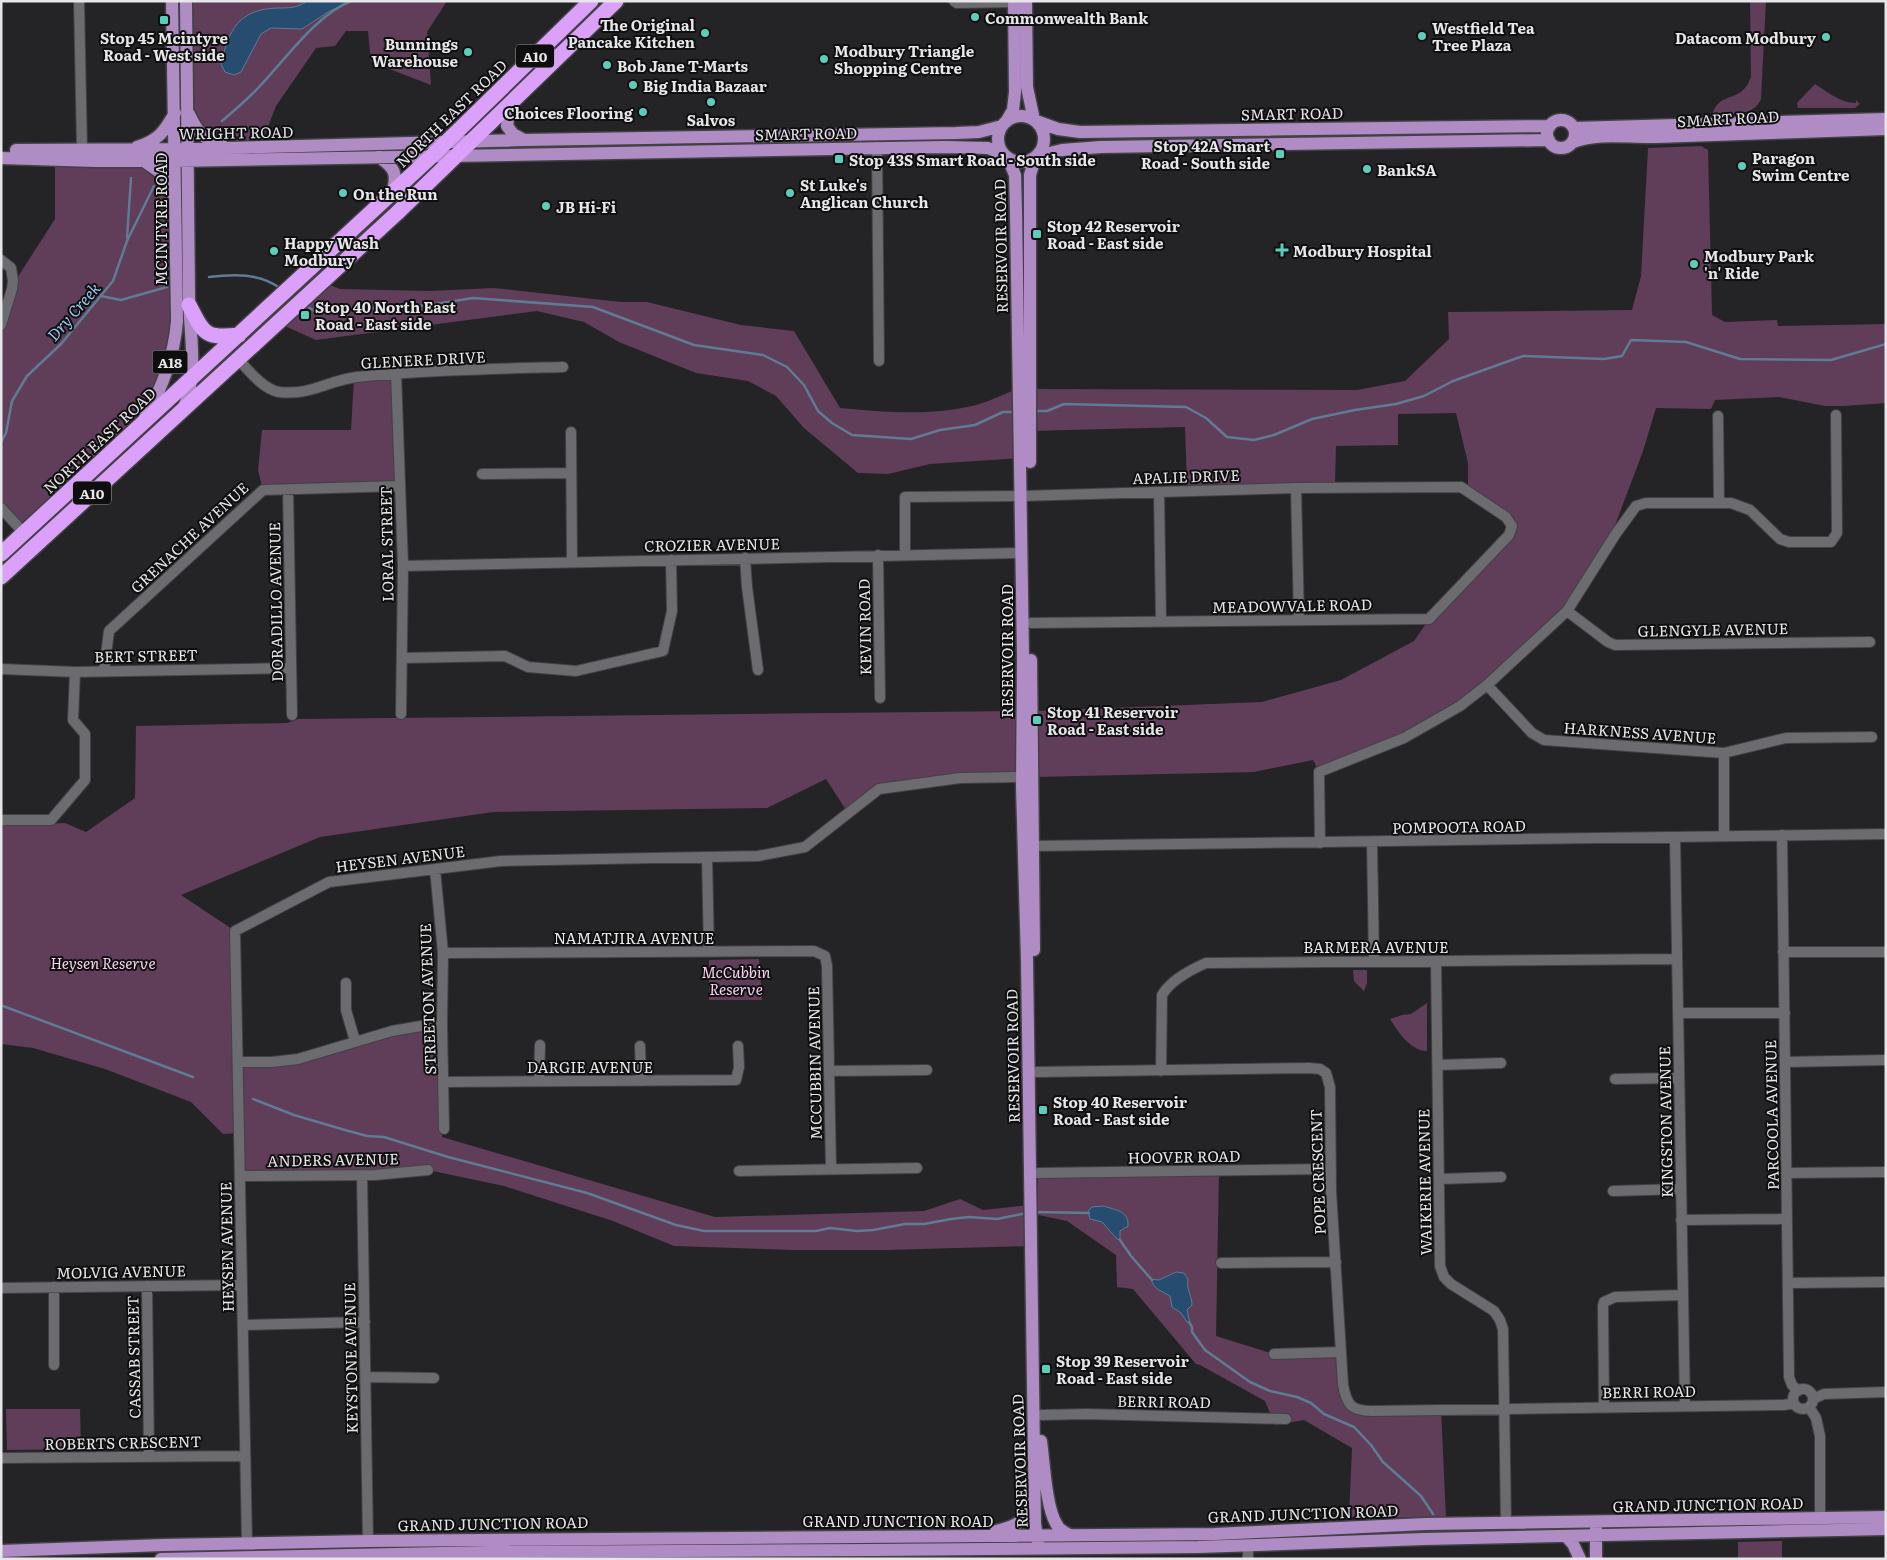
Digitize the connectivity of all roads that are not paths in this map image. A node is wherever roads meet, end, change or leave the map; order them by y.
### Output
1 (79, 1) edge
2 (172, 1) edge
3 (186, 1) edge
4 (591, 1) edge
5 (616, 1) edge
6 (954, 1) edge
7 (1018, 2) edge
8 (510, 105) junction
9 (181, 112) junction
10 (1886, 118) edge
11 (1035, 121) junction
12 (1004, 124) junction
13 (1550, 126) junction
14 (1574, 128) junction
15 (1886, 129) edge
16 (1634, 131) junction
17 (524, 140) junction
18 (1549, 140) junction
19 (1573, 142) junction
20 (446, 143) junction
21 (471, 143) junction
22 (237, 148) junction
23 (876, 148) junction
24 (82, 149) junction
25 (128, 149) junction
26 (1, 151) edge
27 (182, 155) junction
28 (459, 155) junction
29 (433, 156) junction
30 (1006, 156) junction
31 (379, 157) junction
32 (1036, 157) junction
33 (1, 158) edge
34 (143, 161) junction
35 (392, 193) junction
36 (175, 201) junction
37 (1, 260) edge
38 (189, 305) junction
39 (1, 325) edge
40 (239, 335) junction
41 (238, 359) junction
42 (879, 361) dead end
43 (563, 366) dead end
44 (396, 373) junction
45 (192, 379) junction
46 (183, 410) junction
47 (1025, 412) junction
48 (1836, 415) dead end
49 (1718, 416) dead end
50 (139, 428) junction
51 (571, 432) dead end
52 (571, 473) junction
53 (482, 474) dead end
54 (400, 486) junction
55 (1296, 488) junction
56 (288, 489) junction
57 (1159, 492) junction
58 (1026, 496) junction
59 (1719, 502) junction
60 (1, 508) edge
61 (1512, 526) joint
62 (24, 533) junction
63 (1026, 553) junction
64 (1, 554) edge
65 (905, 555) junction
66 (878, 556) junction
67 (745, 558) junction
68 (672, 560) junction
69 (572, 562) junction
70 (403, 566) junction
71 (1, 577) edge
72 (1567, 611) junction
73 (1298, 620) junction
74 (1161, 622) junction
75 (1027, 623) junction
76 (1870, 642) dead end
77 (402, 658) junction
78 (291, 668) junction
79 (1, 669) edge
80 (758, 670) dead end
81 (104, 671) junction
82 (75, 672) junction
83 (1487, 685) junction
84 (880, 698) dead end
85 (401, 714) dead end
86 (292, 715) dead end
87 (1872, 737) dead end
88 (1724, 753) junction
89 (1027, 777) junction
90 (1, 820) edge
91 (1886, 834) edge
92 (1782, 835) junction
93 (1724, 836) junction
94 (1675, 837) junction
95 (1372, 842) junction
96 (1320, 843) junction
97 (1028, 846) junction
98 (707, 857) junction
99 (435, 869) junction
100 (709, 951) junction
101 (1783, 952) junction
102 (1886, 952) edge
103 (443, 953) junction
104 (825, 956) joint
105 (1677, 959) junction
106 (1374, 961) junction
107 (1436, 961) junction
108 (346, 983) dead end
109 (1678, 1013) junction
110 (1785, 1013) junction
111 (442, 1024) junction
112 (355, 1041) junction
113 (540, 1045) dead end
114 (640, 1046) dead end
115 (738, 1046) dead end
116 (1886, 1060) edge
117 (239, 1062) junction
118 (1785, 1062) junction
119 (1501, 1064) dead end
120 (1438, 1066) junction
121 (927, 1070) dead end
122 (829, 1071) junction
123 (1161, 1071) junction
124 (1032, 1072) junction
125 (1679, 1078) junction
126 (1615, 1079) dead end
127 (539, 1081) junction
128 (641, 1081) junction
129 (444, 1082) junction
130 (444, 1129) dead end
131 (831, 1168) junction
132 (917, 1168) dead end
133 (1330, 1169) junction
134 (428, 1170) dead end
135 (739, 1171) dead end
136 (1886, 1172) edge
137 (1034, 1173) junction
138 (1786, 1173) junction
139 (362, 1175) junction
140 (240, 1176) junction
141 (1501, 1177) dead end
142 (1440, 1179) junction
143 (1681, 1190) junction
144 (1613, 1191) dead end
145 (1787, 1219) junction
146 (1681, 1220) junction
147 (1336, 1262) junction
148 (1221, 1263) dead end
149 (1886, 1282) edge
150 (1788, 1283) junction
151 (242, 1285) junction
152 (147, 1286) junction
153 (1, 1288) edge
154 (54, 1288) junction
155 (1683, 1295) junction
156 (365, 1322) junction
157 (243, 1325) junction
158 (1341, 1352) junction
159 (1274, 1354) dead end
160 (54, 1365) dead end
161 (366, 1377) junction
162 (434, 1378) dead end
163 (1798, 1392) junction
164 (1886, 1392) edge
165 (1794, 1403) junction
166 (1811, 1403) junction
167 (1685, 1406) junction
168 (1604, 1407) junction
169 (1503, 1408) junction
170 (1037, 1415) junction
171 (1286, 1419) dead end
172 (1041, 1441) junction
173 (245, 1456) junction
174 (149, 1457) junction
175 (1, 1458) edge
176 (1035, 1484) junction
177 (1886, 1516) edge
178 (1506, 1524) junction
179 (1820, 1524) junction
180 (1596, 1529) junction
181 (1886, 1529) edge
182 (1267, 1532) junction
183 (1215, 1534) junction
184 (1038, 1535) junction
185 (1069, 1535) junction
186 (815, 1536) junction
187 (828, 1536) junction
188 (974, 1536) junction
189 (1566, 1536) junction
190 (492, 1540) junction
191 (368, 1541) junction
192 (163, 1545) junction
193 (1248, 1545) junction
194 (1038, 1548) junction
195 (607, 1549) edge
196 (247, 1550) junction
197 (756, 1550) junction
198 (815, 1550) junction
199 (828, 1550) junction
200 (1, 1551) edge
201 (343, 1552) edge
202 (542, 1552) junction
203 (162, 1559) edge
204 (797, 1559) edge
205 (1248, 1559) edge
206 (1580, 1559) edge
207 (1596, 1559) edge

1 - 24 street
2 - 9 main road, MCINTYRE ROAD / A18
3 - 9 main road, MCINTYRE ROAD / A18
4 - 20 highway, NORTH EAST ROAD / A10
5 - 8 highway, A10
6 - 7 street
7 - 11 main road
7 - 12 main road
8 - 17 main road
8 - 21 highway, A10
9 - 22 main road
9 - 25 main road
9 - 27 main road, MCINTYRE ROAD / A18
10 - 16 main road, SMART ROAD
11 - 12 main road
11 - 13 main road, SMART ROAD
11 - 32 main road
12 - 17 main road, SMART ROAD
12 - 30 main road
13 - 14 main road
13 - 18 main road
14 - 16 main road, SMART ROAD
14 - 19 main road
15 - 16 main road, SMART ROAD
16 - 19 main road, SMART ROAD
17 - 21 main road, SMART ROAD
18 - 19 main road
18 - 32 main road, SMART ROAD
20 - 21 main road, WRIGHT ROAD
20 - 22 main road, WRIGHT ROAD
20 - 29 highway, NORTH EAST ROAD / A10
21 - 28 highway, A10
22 - 27 main road, WRIGHT ROAD
23 - 28 main road, SMART ROAD
23 - 30 main road, SMART ROAD
23 - 42 street
24 - 25 main road, WRIGHT ROAD
24 - 26 main road, WRIGHT ROAD
25 - 27 main road, WRIGHT ROAD
27 - 31 main road, WRIGHT ROAD
27 - 34 main road, WRIGHT ROAD
27 - 36 main road, MCINTYRE ROAD / A18
27 - 38 main road, MCINTYRE ROAD / A18
28 - 29 main road, WRIGHT ROAD
28 - 41 highway, A10
29 - 31 main road, WRIGHT ROAD
29 - 35 highway, NORTH EAST ROAD / A10
30 - 32 main road
30 - 47 main road, RESERVOIR ROAD
31 - 35 main road
32 - 47 main road, RESERVOIR ROAD
33 - 34 main road, WRIGHT ROAD
34 - 36 main road
35 - 40 highway, NORTH EAST ROAD / A10
36 - 50 main road, MCINTYRE ROAD / A18
37 - 39 street
38 - 40 highway
38 - 45 main road, MCINTYRE ROAD / A18
40 - 45 highway, NORTH EAST ROAD / A10
41 - 44 street, GLENERE DRIVE
41 - 46 highway, A10
43 - 44 street, GLENERE DRIVE
44 - 54 street, LORAL STREET
45 - 46 main road, MCINTYRE ROAD / A18
45 - 50 highway, NORTH EAST ROAD / A10
46 - 71 highway, A10
47 - 58 main road, RESERVOIR ROAD
48 - 59 street
49 - 59 street
50 - 62 highway, NORTH EAST ROAD / A10
51 - 52 street
52 - 53 street
52 - 69 street
54 - 56 street, GRENACHE AVENUE
54 - 70 street, LORAL STREET
55 - 57 street, APALIE DRIVE
55 - 61 street, APALIE DRIVE
55 - 73 street
56 - 78 street, DORADILLO AVENUE
56 - 81 street, GRENACHE AVENUE
57 - 58 street, APALIE DRIVE
57 - 74 street
58 - 63 main road, RESERVOIR ROAD
58 - 65 street, APALIE DRIVE
59 - 72 street
60 - 62 street
61 - 73 street, MEADOWVALE ROAD
62 - 64 highway, NORTH EAST ROAD / A10
63 - 65 street, CROZIER AVENUE
63 - 75 main road, RESERVOIR ROAD
65 - 66 street, CROZIER AVENUE
66 - 67 street, CROZIER AVENUE
66 - 84 street, KEVIN ROAD
67 - 68 street, CROZIER AVENUE
67 - 80 street
68 - 69 street, CROZIER AVENUE
68 - 77 street
69 - 70 street, CROZIER AVENUE
70 - 77 street, LORAL STREET
72 - 76 street, GLENGYLE AVENUE
72 - 83 street
73 - 74 street, MEADOWVALE ROAD
74 - 75 street, MEADOWVALE ROAD
75 - 89 main road, RESERVOIR ROAD
77 - 85 street, LORAL STREET
78 - 81 street, BERT STREET
78 - 86 street, DORADILLO AVENUE
79 - 82 street, BERT STREET
81 - 82 street, BERT STREET
82 - 90 street
83 - 88 street, HARKNESS AVENUE
83 - 96 street
87 - 88 street, HARKNESS AVENUE
88 - 93 street
89 - 97 main road, RESERVOIR ROAD
89 - 98 street, HEYSEN AVENUE
91 - 92 street, POMPOOTA ROAD
92 - 93 street, POMPOOTA ROAD
92 - 101 street, PARCOOLA AVENUE
93 - 94 street, POMPOOTA ROAD
94 - 95 street, POMPOOTA ROAD
94 - 105 street, KINGSTON AVENUE
95 - 96 street, POMPOOTA ROAD
95 - 106 street
96 - 97 street, POMPOOTA ROAD
97 - 124 main road, RESERVOIR ROAD
98 - 99 street, HEYSEN AVENUE
98 - 100 street
99 - 103 street, STREETON AVENUE
99 - 117 street, HEYSEN AVENUE
100 - 103 street, NAMATJIRA AVENUE
100 - 104 street, NAMATJIRA AVENUE
101 - 102 street
101 - 110 street, PARCOOLA AVENUE
103 - 111 street, STREETON AVENUE
104 - 122 street, MCCUBBIN AVENUE
105 - 107 street, BARMERA AVENUE
105 - 109 street, KINGSTON AVENUE
106 - 107 street, BARMERA AVENUE
106 - 123 street, BARMERA AVENUE
107 - 120 street, WAIKERIE AVENUE
108 - 112 street
109 - 110 street
109 - 125 street, KINGSTON AVENUE
110 - 118 street, PARCOOLA AVENUE
111 - 112 street
111 - 129 street, STREETON AVENUE
112 - 117 street
113 - 127 street
114 - 128 street
115 - 128 street, DARGIE AVENUE
116 - 118 street
117 - 140 street, HEYSEN AVENUE
118 - 138 street, PARCOOLA AVENUE
119 - 120 street
120 - 142 street, WAIKERIE AVENUE
121 - 122 street
122 - 131 street, MCCUBBIN AVENUE
123 - 124 street, POPE CRESCENT
123 - 133 street, POPE CRESCENT
124 - 137 main road, RESERVOIR ROAD
125 - 126 street
125 - 143 street, KINGSTON AVENUE
127 - 128 street, DARGIE AVENUE
127 - 129 street, DARGIE AVENUE
129 - 130 street, STREETON AVENUE
131 - 132 street
131 - 135 street
133 - 137 street, HOOVER ROAD
133 - 147 street, POPE CRESCENT
134 - 139 street, ANDERS AVENUE
136 - 138 street
137 - 170 main road, RESERVOIR ROAD
138 - 145 street, PARCOOLA AVENUE
139 - 140 street, ANDERS AVENUE
139 - 156 street, KEYSTONE AVENUE
140 - 151 street, HEYSEN AVENUE
141 - 142 street
142 - 169 street, WAIKERIE AVENUE
143 - 144 street
143 - 146 street, KINGSTON AVENUE
145 - 146 street
145 - 150 street, PARCOOLA AVENUE
146 - 155 street, KINGSTON AVENUE
147 - 148 street
147 - 158 street, POPE CRESCENT
149 - 150 street
150 - 163 street, PARCOOLA AVENUE
151 - 152 street, MOLVIG AVENUE
151 - 157 street, HEYSEN AVENUE
152 - 154 street, MOLVIG AVENUE
152 - 174 street, CASSAB STREET
153 - 154 street, MOLVIG AVENUE
154 - 160 street
155 - 167 street, KINGSTON AVENUE
155 - 168 street
156 - 157 street
156 - 161 street, KEYSTONE AVENUE
157 - 173 street, HEYSEN AVENUE
158 - 159 street
158 - 169 street, POPE CRESCENT
161 - 162 street
161 - 191 street, KEYSTONE AVENUE
163 - 165 street
163 - 166 street
164 - 166 street
165 - 166 street
165 - 167 street, BERRI ROAD
166 - 179 street
167 - 168 street, BERRI ROAD
168 - 169 street, BERRI ROAD
169 - 178 street, WAIKERIE AVENUE
170 - 171 street, BERRI ROAD
170 - 172 main road, RESERVOIR ROAD
170 - 176 main road, RESERVOIR ROAD
172 - 184 main road, RESERVOIR ROAD
172 - 185 main road
173 - 174 street, ROBERTS CRESCENT
173 - 196 street, HEYSEN AVENUE
174 - 175 street, ROBERTS CRESCENT
176 - 184 main road, RESERVOIR ROAD
176 - 188 main road
177 - 179 main road, GRAND JUNCTION ROAD
178 - 180 main road, GRAND JUNCTION ROAD
178 - 182 main road, GRAND JUNCTION ROAD
179 - 180 main road, GRAND JUNCTION ROAD
179 - 181 main road, GRAND JUNCTION ROAD
180 - 189 main road, GRAND JUNCTION ROAD
180 - 207 main road
182 - 183 main road, GRAND JUNCTION ROAD
182 - 193 main road
183 - 185 main road, GRAND JUNCTION ROAD
183 - 193 main road
184 - 185 main road, GRAND JUNCTION ROAD
184 - 188 main road, GRAND JUNCTION ROAD
184 - 194 main road
186 - 187 main road, GRAND JUNCTION ROAD
186 - 195 main road, GRAND JUNCTION ROAD
186 - 198 main road
187 - 188 main road, GRAND JUNCTION ROAD
187 - 199 main road
189 - 193 main road, GRAND JUNCTION ROAD
189 - 206 main road
190 - 191 main road, GRAND JUNCTION ROAD
190 - 195 main road, GRAND JUNCTION ROAD
190 - 202 main road
191 - 201 main road, GRAND JUNCTION ROAD
192 - 196 main road, GRAND JUNCTION ROAD
192 - 200 main road, GRAND JUNCTION ROAD
192 - 203 main road
193 - 194 main road, GRAND JUNCTION ROAD
193 - 205 street
194 - 199 main road, GRAND JUNCTION ROAD
195 - 197 main road, GRAND JUNCTION ROAD
195 - 202 main road, GRAND JUNCTION ROAD
196 - 201 main road, GRAND JUNCTION ROAD
196 - 203 main road, GRAND JUNCTION ROAD
197 - 198 main road, GRAND JUNCTION ROAD
197 - 204 main road
198 - 199 main road, GRAND JUNCTION ROAD
201 - 202 main road, GRAND JUNCTION ROAD

